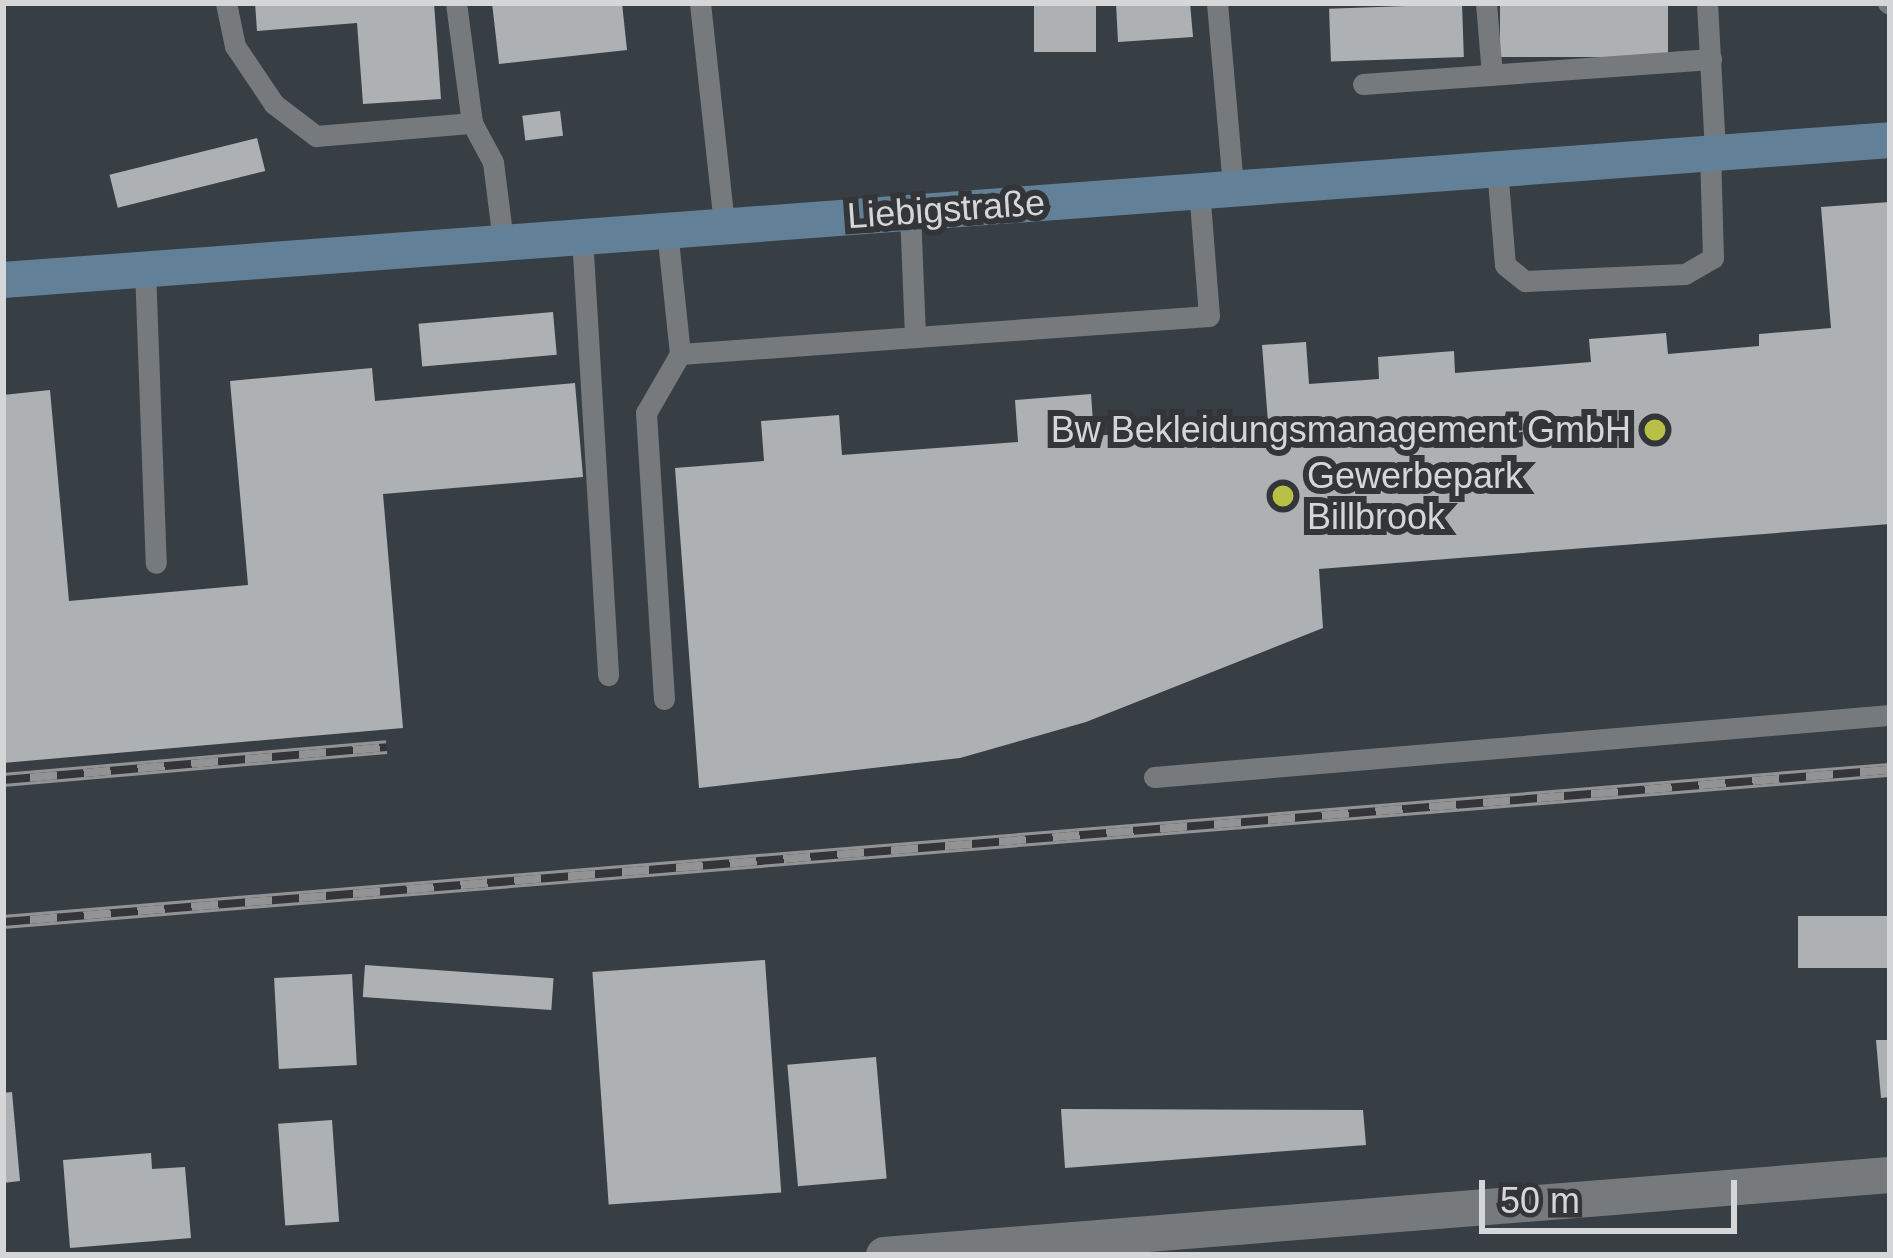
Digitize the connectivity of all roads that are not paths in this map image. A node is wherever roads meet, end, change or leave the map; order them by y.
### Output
1 (226, 3) edge
2 (456, 3) edge
3 (700, 3) edge
4 (1217, 3) edge
5 (1486, 3) edge
6 (1706, 3) edge
7 (1711, 59) junction
8 (1492, 75) junction
9 (1364, 84) dead end
10 (472, 123) junction
11 (1890, 140) edge
12 (1713, 152) junction
13 (1497, 168) junction
14 (1216, 189) junction
15 (910, 212) junction
16 (724, 226) junction
17 (667, 230) junction
18 (582, 236) junction
19 (503, 242) junction
20 (145, 269) junction
21 (3, 280) edge
22 (915, 337) junction
23 (680, 354) junction
24 (157, 563) dead end
25 (608, 675) dead end
26 (664, 699) dead end
27 (1890, 715) edge
28 (1154, 777) dead end
29 (1890, 1175) edge
30 (1010, 1250) edge
31 (884, 1255) edge

1 - 10 lane
2 - 10 lane
3 - 16 lane
4 - 14 lane
5 - 8 lane
6 - 7 lane
7 - 8 lane
7 - 12 lane
8 - 9 lane
10 - 19 lane
11 - 12 main road, Liebigstraße
12 - 13 main road, Liebigstraße
12 - 13 lane
13 - 14 main road, Liebigstraße
14 - 15 main road, Liebigstraße
14 - 22 lane
15 - 16 main road, Liebigstraße
15 - 22 lane
16 - 17 main road, Liebigstraße
17 - 18 main road, Liebigstraße
17 - 23 lane
18 - 19 main road, Liebigstraße
18 - 25 lane
19 - 20 main road, Liebigstraße
20 - 21 main road, Liebigstraße
20 - 24 lane
22 - 23 lane
23 - 26 lane
27 - 28 lane
29 - 30 street
30 - 31 street

